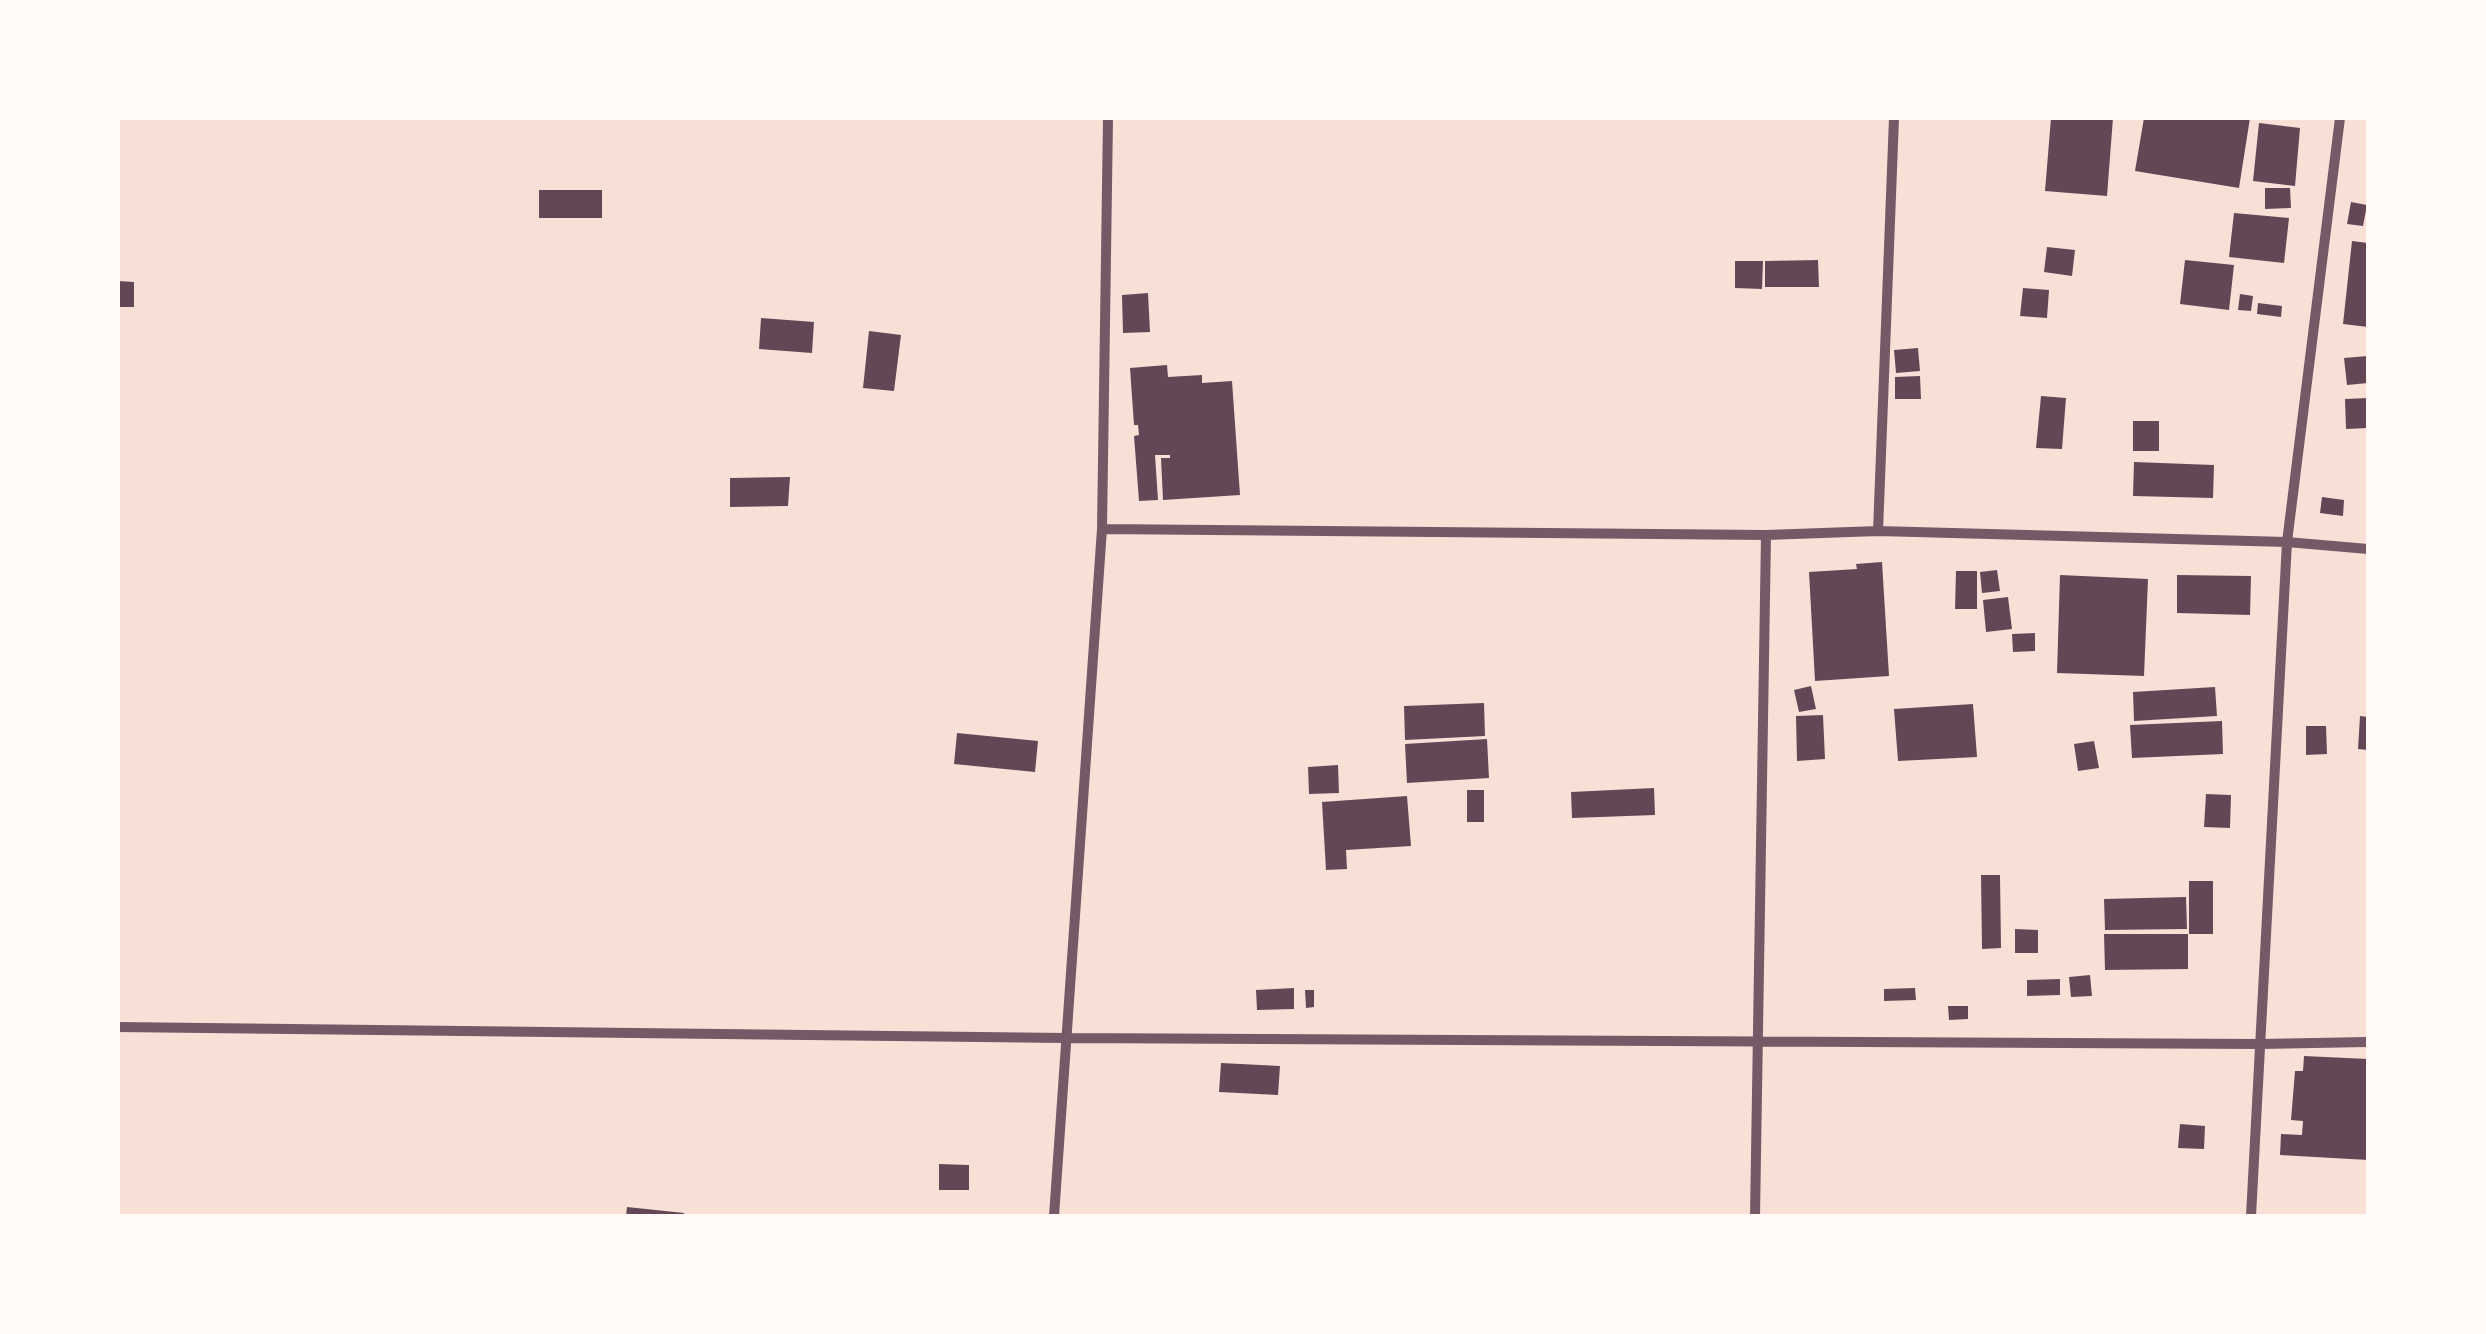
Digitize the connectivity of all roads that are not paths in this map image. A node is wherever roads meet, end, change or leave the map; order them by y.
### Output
1 (1108, 118) edge
2 (1894, 118) edge
3 (2340, 118) edge
4 (1102, 529) junction
5 (1878, 531) junction
6 (1766, 535) junction
7 (2287, 542) junction
8 (2368, 549) edge
9 (118, 1027) edge
10 (1065, 1038) junction
11 (1758, 1042) junction
12 (2368, 1042) edge
13 (2260, 1044) junction
14 (1054, 1216) edge
15 (1756, 1216) edge
16 (2251, 1216) edge

1 - 4 street
2 - 5 street
3 - 7 street
4 - 6 street
4 - 10 street
5 - 6 street
5 - 7 street
6 - 11 street
7 - 8 street
7 - 13 street
9 - 10 street
10 - 11 street
10 - 14 street
11 - 13 street
11 - 15 street
12 - 13 street
13 - 16 street

